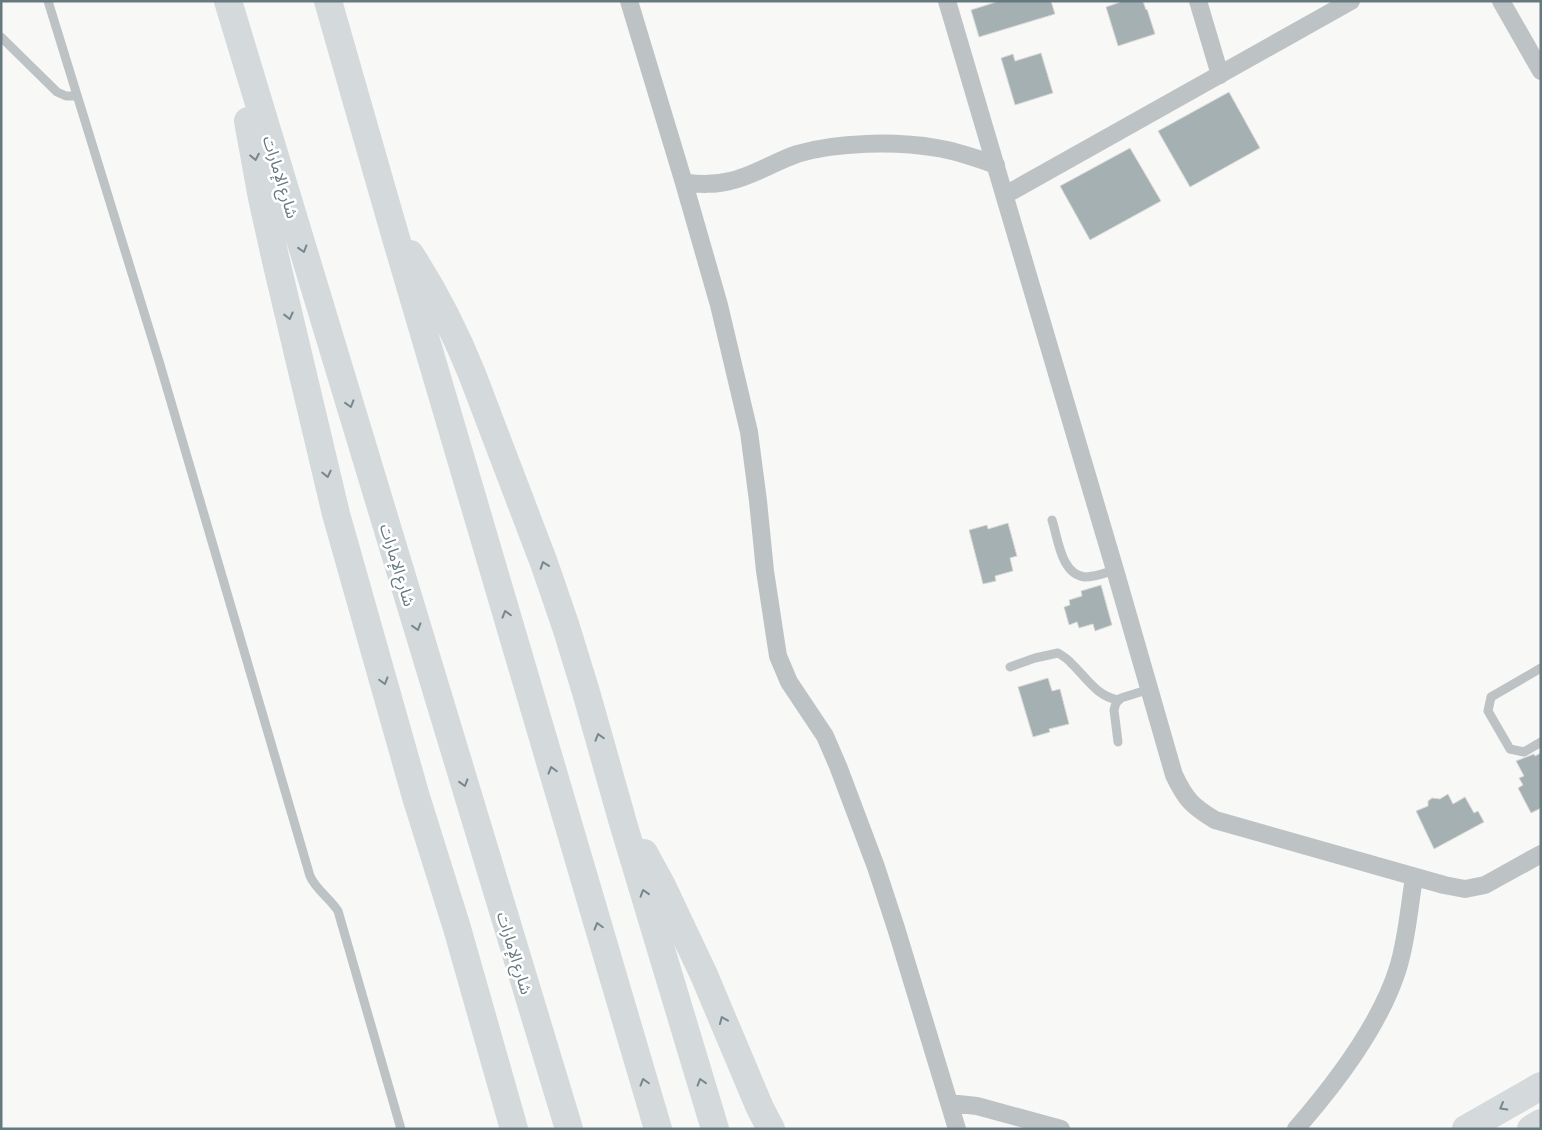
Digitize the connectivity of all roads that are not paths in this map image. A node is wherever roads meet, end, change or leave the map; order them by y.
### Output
1 (48, 1) edge
2 (328, 1) edge
3 (628, 1) edge
4 (947, 1) edge
5 (1198, 1) edge
6 (1352, 1) edge
7 (1501, 1) edge
8 (229, 3) edge
9 (1, 37) edge
10 (1541, 71) edge
11 (1220, 75) junction
12 (77, 96) junction
13 (996, 165) junction
14 (684, 183) junction
15 (1005, 196) junction
16 (393, 228) junction
17 (1052, 520) dead end
18 (1115, 570) junction
19 (1010, 667) dead end
20 (1541, 668) edge
21 (1150, 689) junction
22 (1118, 700) junction
23 (1118, 742) dead end
24 (1541, 742) edge
25 (623, 823) junction
26 (1541, 854) edge
27 (1414, 878) junction
28 (1541, 1086) edge
29 (949, 1103) junction
30 (1541, 1123) edge
31 (401, 1129) edge
32 (514, 1129) edge
33 (568, 1129) edge
34 (658, 1129) edge
35 (715, 1129) edge
36 (771, 1129) edge
37 (957, 1129) edge
38 (1061, 1129) edge
39 (1296, 1129) edge
40 (1466, 1129) edge
41 (1531, 1129) edge

1 - 12 lane
2 - 16 main road
3 - 14 street
4 - 13 street
5 - 11 street
6 - 11 street
7 - 10 street
8 -> 32 main road
8 -> 33 main road, شارع الإمارات
9 - 12 lane
11 - 15 street
12 - 31 lane
13 - 14 street
13 - 15 street
14 - 29 street
15 - 18 street
25 -> 16 main road
34 -> 16 main road
17 - 18 lane
18 - 21 street
19 - 22 lane
20 - 24 lane
21 - 22 lane
21 - 27 street
22 - 23 lane
35 -> 25 main road
36 -> 25 main road
26 - 27 street
27 - 39 street
28 -> 40 main road
29 - 37 street
29 - 38 street
30 - 41 main road

